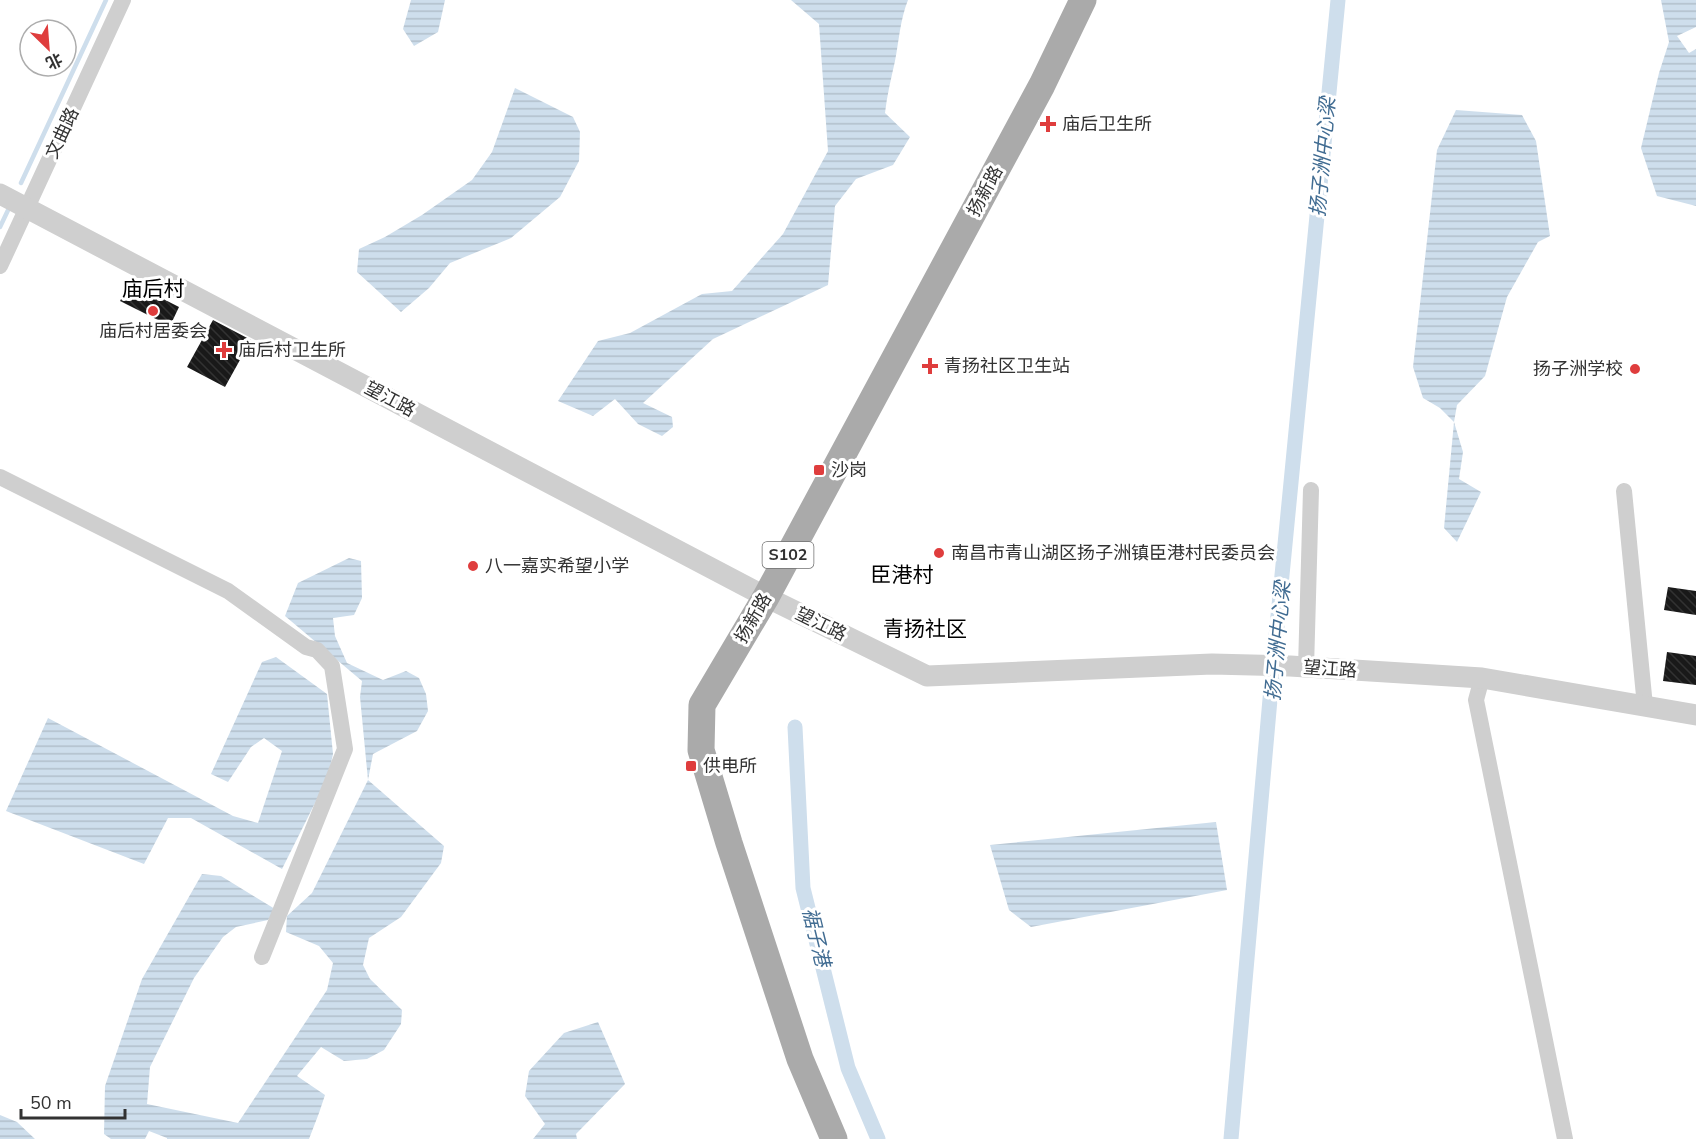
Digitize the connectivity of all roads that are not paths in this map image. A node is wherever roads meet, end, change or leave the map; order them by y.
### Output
1 (123, 0) edge
2 (1083, 0) edge
3 (0, 194) edge
4 (27, 208) junction
5 (0, 266) edge
6 (0, 477) edge
7 (1311, 490) dead end
8 (1624, 491) dead end
9 (766, 597) junction
10 (1298, 667) junction
11 (1482, 678) junction
12 (1645, 706) junction
13 (1696, 715) edge
14 (262, 957) dead end
15 (834, 1139) edge
16 (1565, 1139) edge

1 - 4 street, 文曲路
2 - 9 main road, 扬新路 / S102
3 - 4 street, 望江路
4 - 5 street, 文曲路
4 - 9 street, 望江路
6 - 14 street
7 - 10 street
8 - 12 street
9 - 10 street, 望江路
9 - 15 main road, 扬新路 / S102
10 - 11 street, 望江路
11 - 12 street, 望江路
11 - 16 street
12 - 13 street, 望江路

